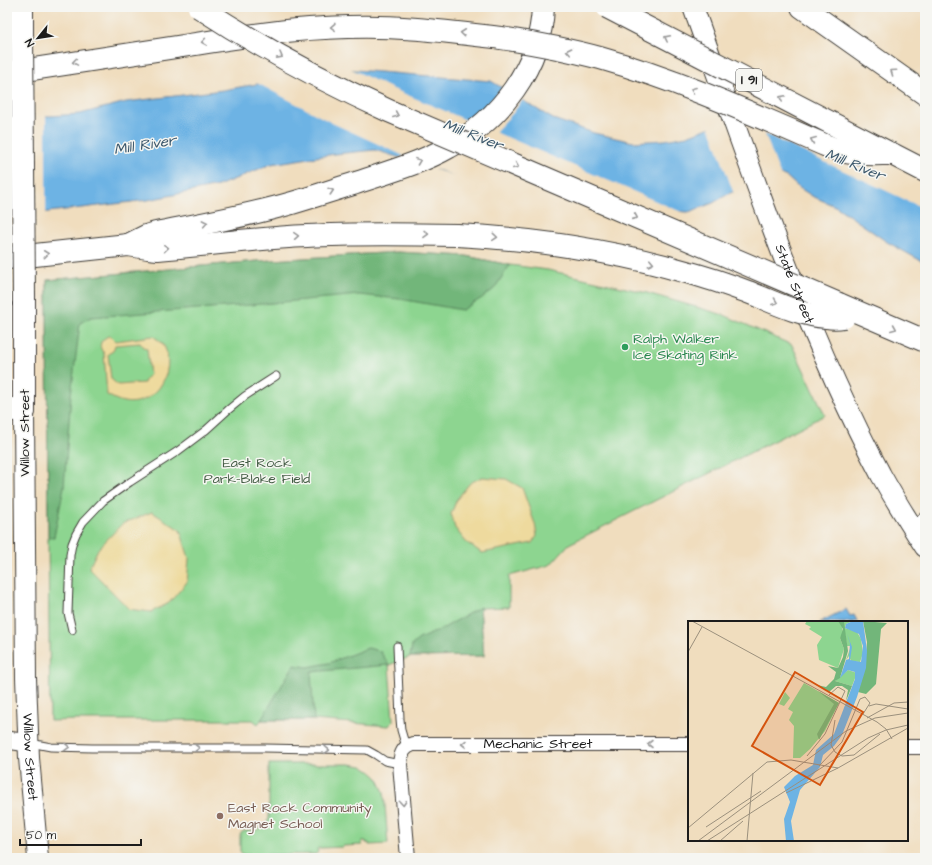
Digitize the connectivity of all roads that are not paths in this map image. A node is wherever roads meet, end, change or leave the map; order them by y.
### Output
1 (22, 7) edge
2 (199, 7) edge
3 (542, 7) edge
4 (607, 7) edge
5 (693, 7) edge
6 (802, 7) edge
7 (7, 73) edge
8 (925, 94) edge
9 (892, 154) junction
10 (925, 171) edge
11 (128, 245) junction
12 (7, 258) edge
13 (849, 312) junction
14 (925, 341) edge
15 (276, 376) dead end
16 (16, 410) edge
17 (918, 520) edge
18 (925, 548) edge
19 (72, 630) dead end
20 (397, 646) dead end
21 (7, 740) edge
22 (28, 743) junction
23 (688, 744) edge
24 (908, 746) edge
25 (406, 747) junction
26 (925, 747) edge
27 (400, 764) junction
28 (38, 858) edge
29 (408, 858) edge

1 - 16 main road, Willow Street, bridge
2 -> 13 main road, bridge
11 -> 3 main road
9 -> 4 main road, I 91, bridge
5 - 17 main road, State Street
8 -> 6 main road
9 -> 7 main road, bridge
9 - 10 main road, I 91
12 -> 11 main road
11 -> 13 main road, bridge
13 -> 14 main road
15 - 19 lane
16 - 22 main road, Willow Street
17 - 18 main road, State Street
20 - 25 lane
21 - 22 street
22 -> 27 lane
22 - 28 main road, Willow Street
23 -> 25 street, Mechanic Street
24 - 26 street
25 - 27 street
27 -> 29 street

